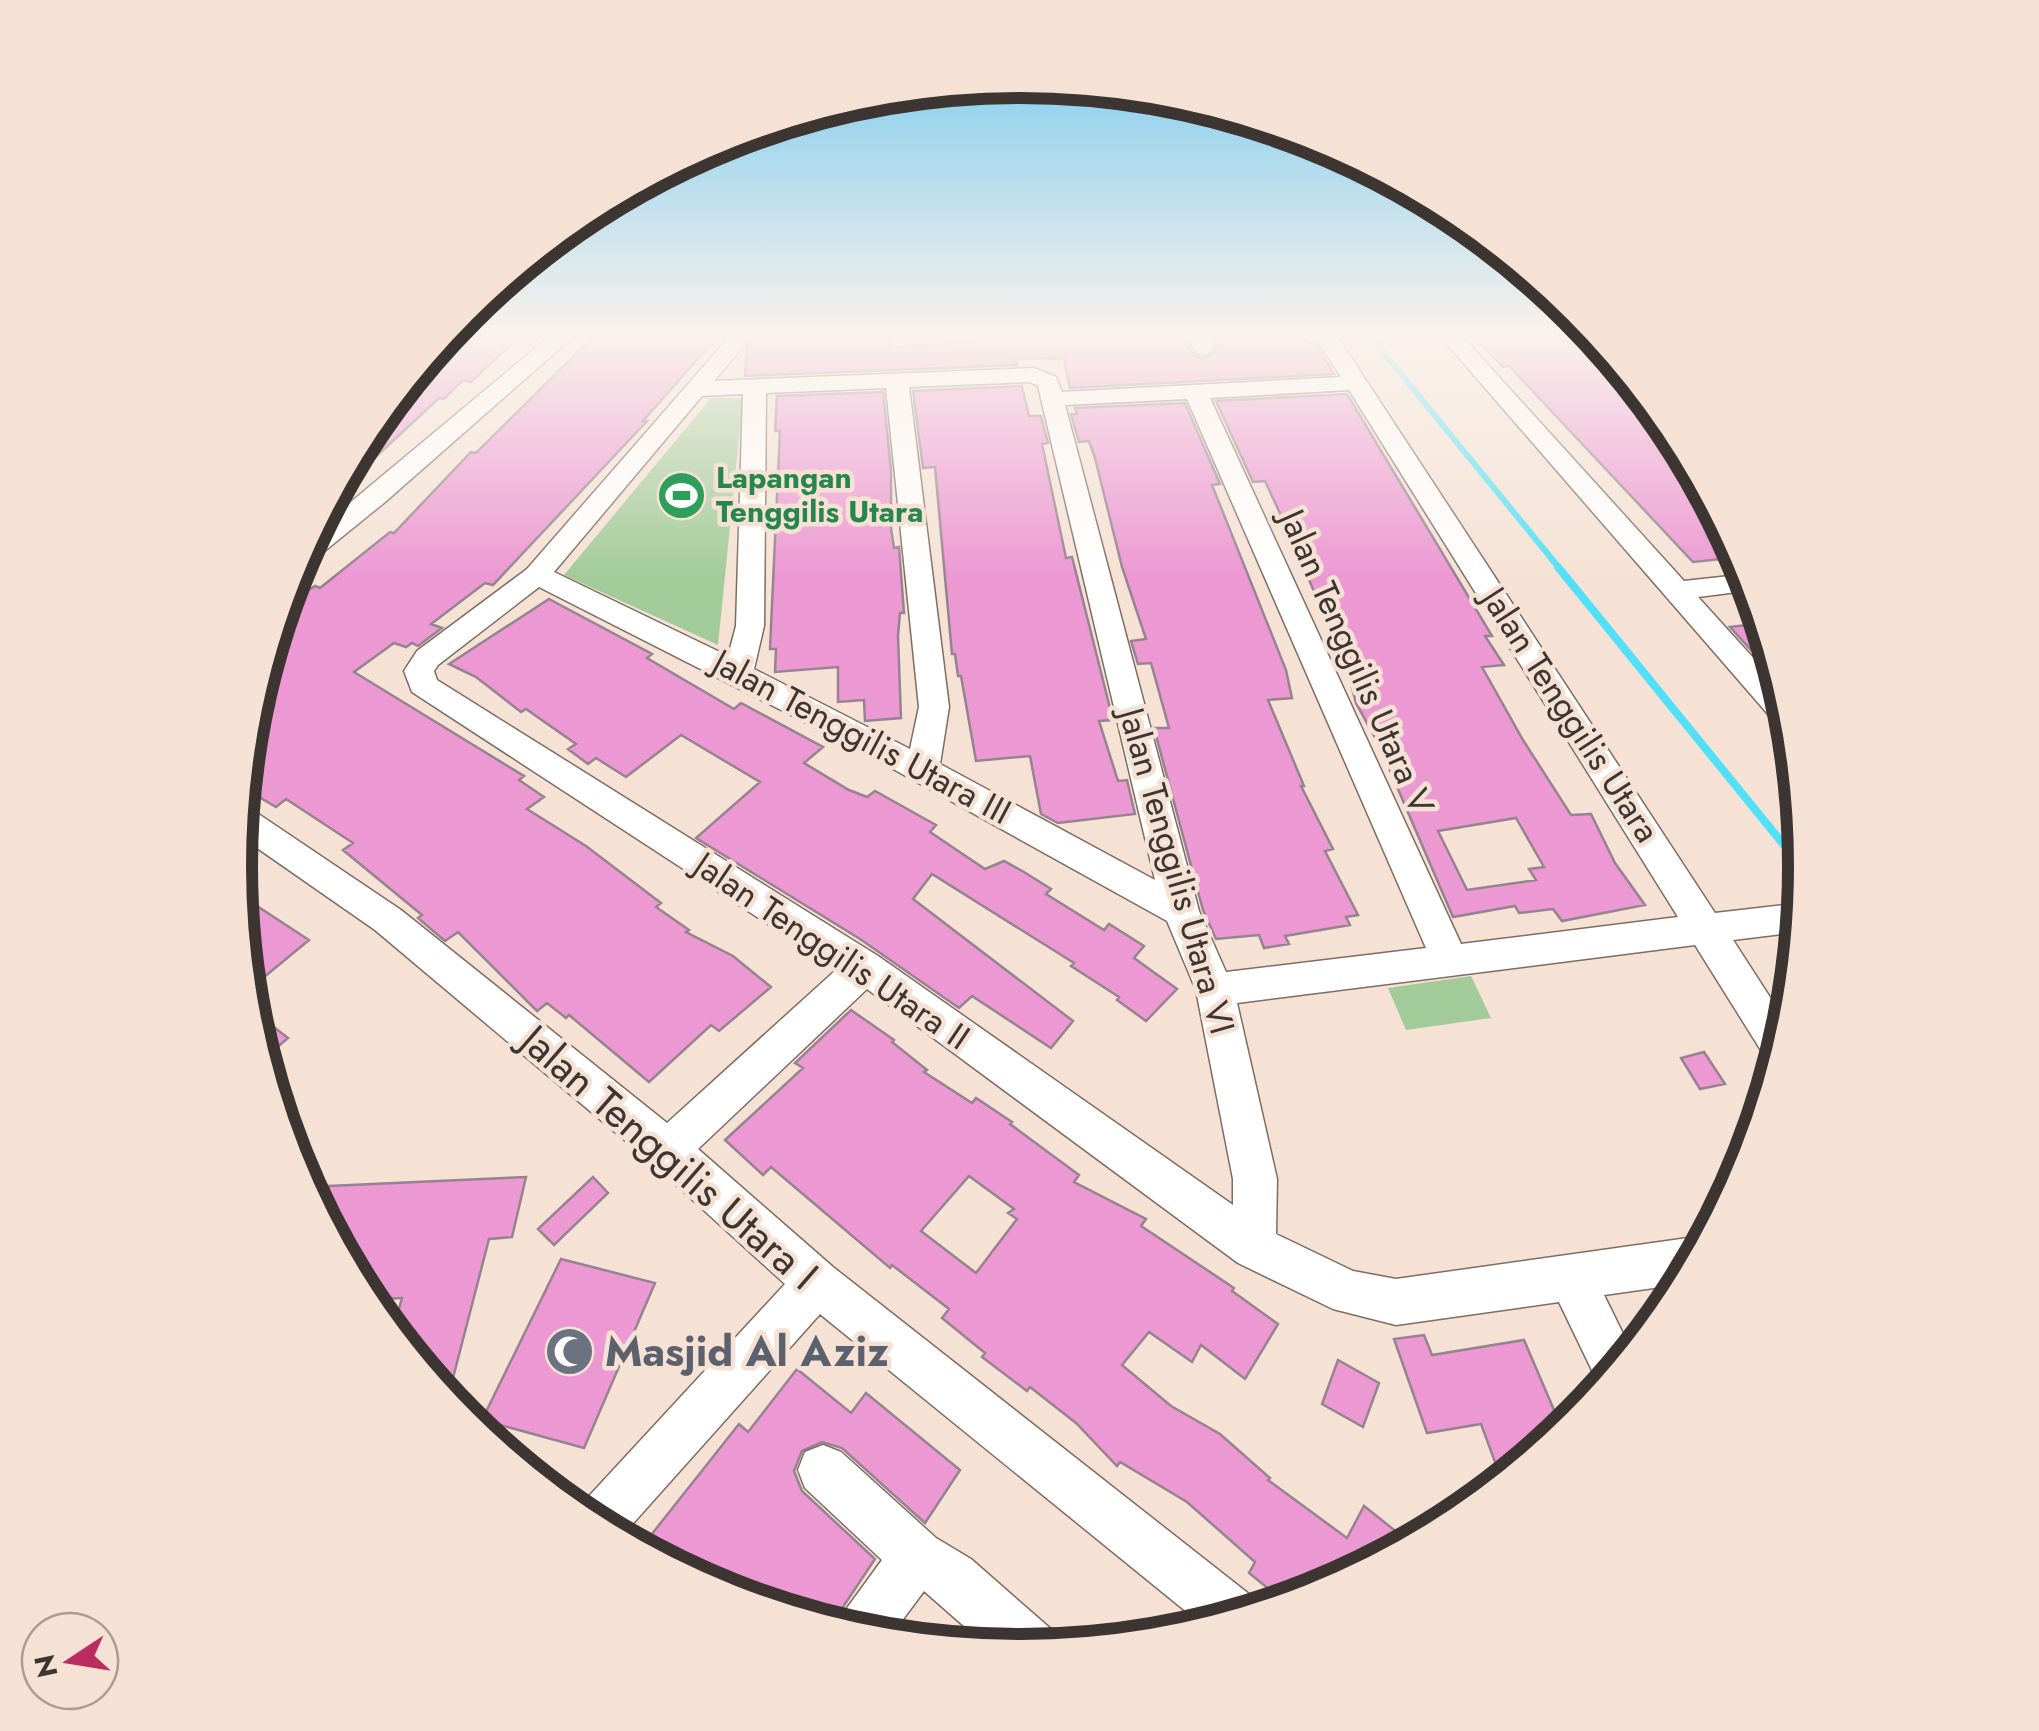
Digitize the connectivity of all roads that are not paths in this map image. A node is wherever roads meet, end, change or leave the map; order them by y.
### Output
1 (469, 417) edge
2 (674, 417) edge
3 (754, 417) edge
4 (902, 417) edge
5 (1057, 417) edge
6 (1207, 417) edge
7 (1381, 417) edge
8 (1522, 417) edge
9 (326, 536) edge
10 (537, 575) junction
11 (1734, 584) edge
12 (1675, 591) junction
13 (738, 670) junction
14 (1768, 694) edge
15 (923, 767) junction
16 (253, 827) edge
17 (1181, 910) junction
18 (1786, 919) edge
19 (1707, 929) junction
20 (1450, 961) junction
21 (865, 967) junction
22 (1215, 990) junction
23 (1769, 1029) edge
24 (668, 1150) junction
25 (1254, 1247) junction
26 (1677, 1262) edge
27 (1571, 1276) junction
28 (817, 1283) junction
29 (1609, 1357) edge
30 (823, 1470) dead end
31 (608, 1513) edge
32 (917, 1558) junction
33 (1221, 1606) edge
34 (870, 1619) edge
35 (1014, 1634) edge

1 - 9 street
2 - 10 street, Jalan Tenggilis Utara II
3 - 13 street
4 - 15 street
5 - 17 street, Jalan Tenggilis Utara VI
6 - 20 street, Jalan Tenggilis Utara V
7 - 19 street, Jalan Tenggilis Utara
8 - 12 street
10 - 13 street, Jalan Tenggilis Utara III
10 - 21 street, Jalan Tenggilis Utara II
11 - 12 street
12 - 14 street
13 - 15 street, Jalan Tenggilis Utara III
15 - 17 street, Jalan Tenggilis Utara III
16 - 24 street, Jalan Tenggilis Utara I
17 - 22 street, Jalan Tenggilis Utara VI
18 - 19 street
19 - 20 street
19 - 23 street, Jalan Tenggilis Utara
20 - 22 street
21 - 24 street
21 - 25 street, Jalan Tenggilis Utara II
22 - 25 street, Jalan Tenggilis Utara VI
24 - 28 street, Jalan Tenggilis Utara I
25 - 27 street, Jalan Tenggilis Utara II
26 - 27 street, Jalan Tenggilis Utara II
27 - 29 street
28 - 31 street
28 - 33 street, Jalan Tenggilis Utara I
30 - 32 street
32 - 34 street
32 - 35 street

